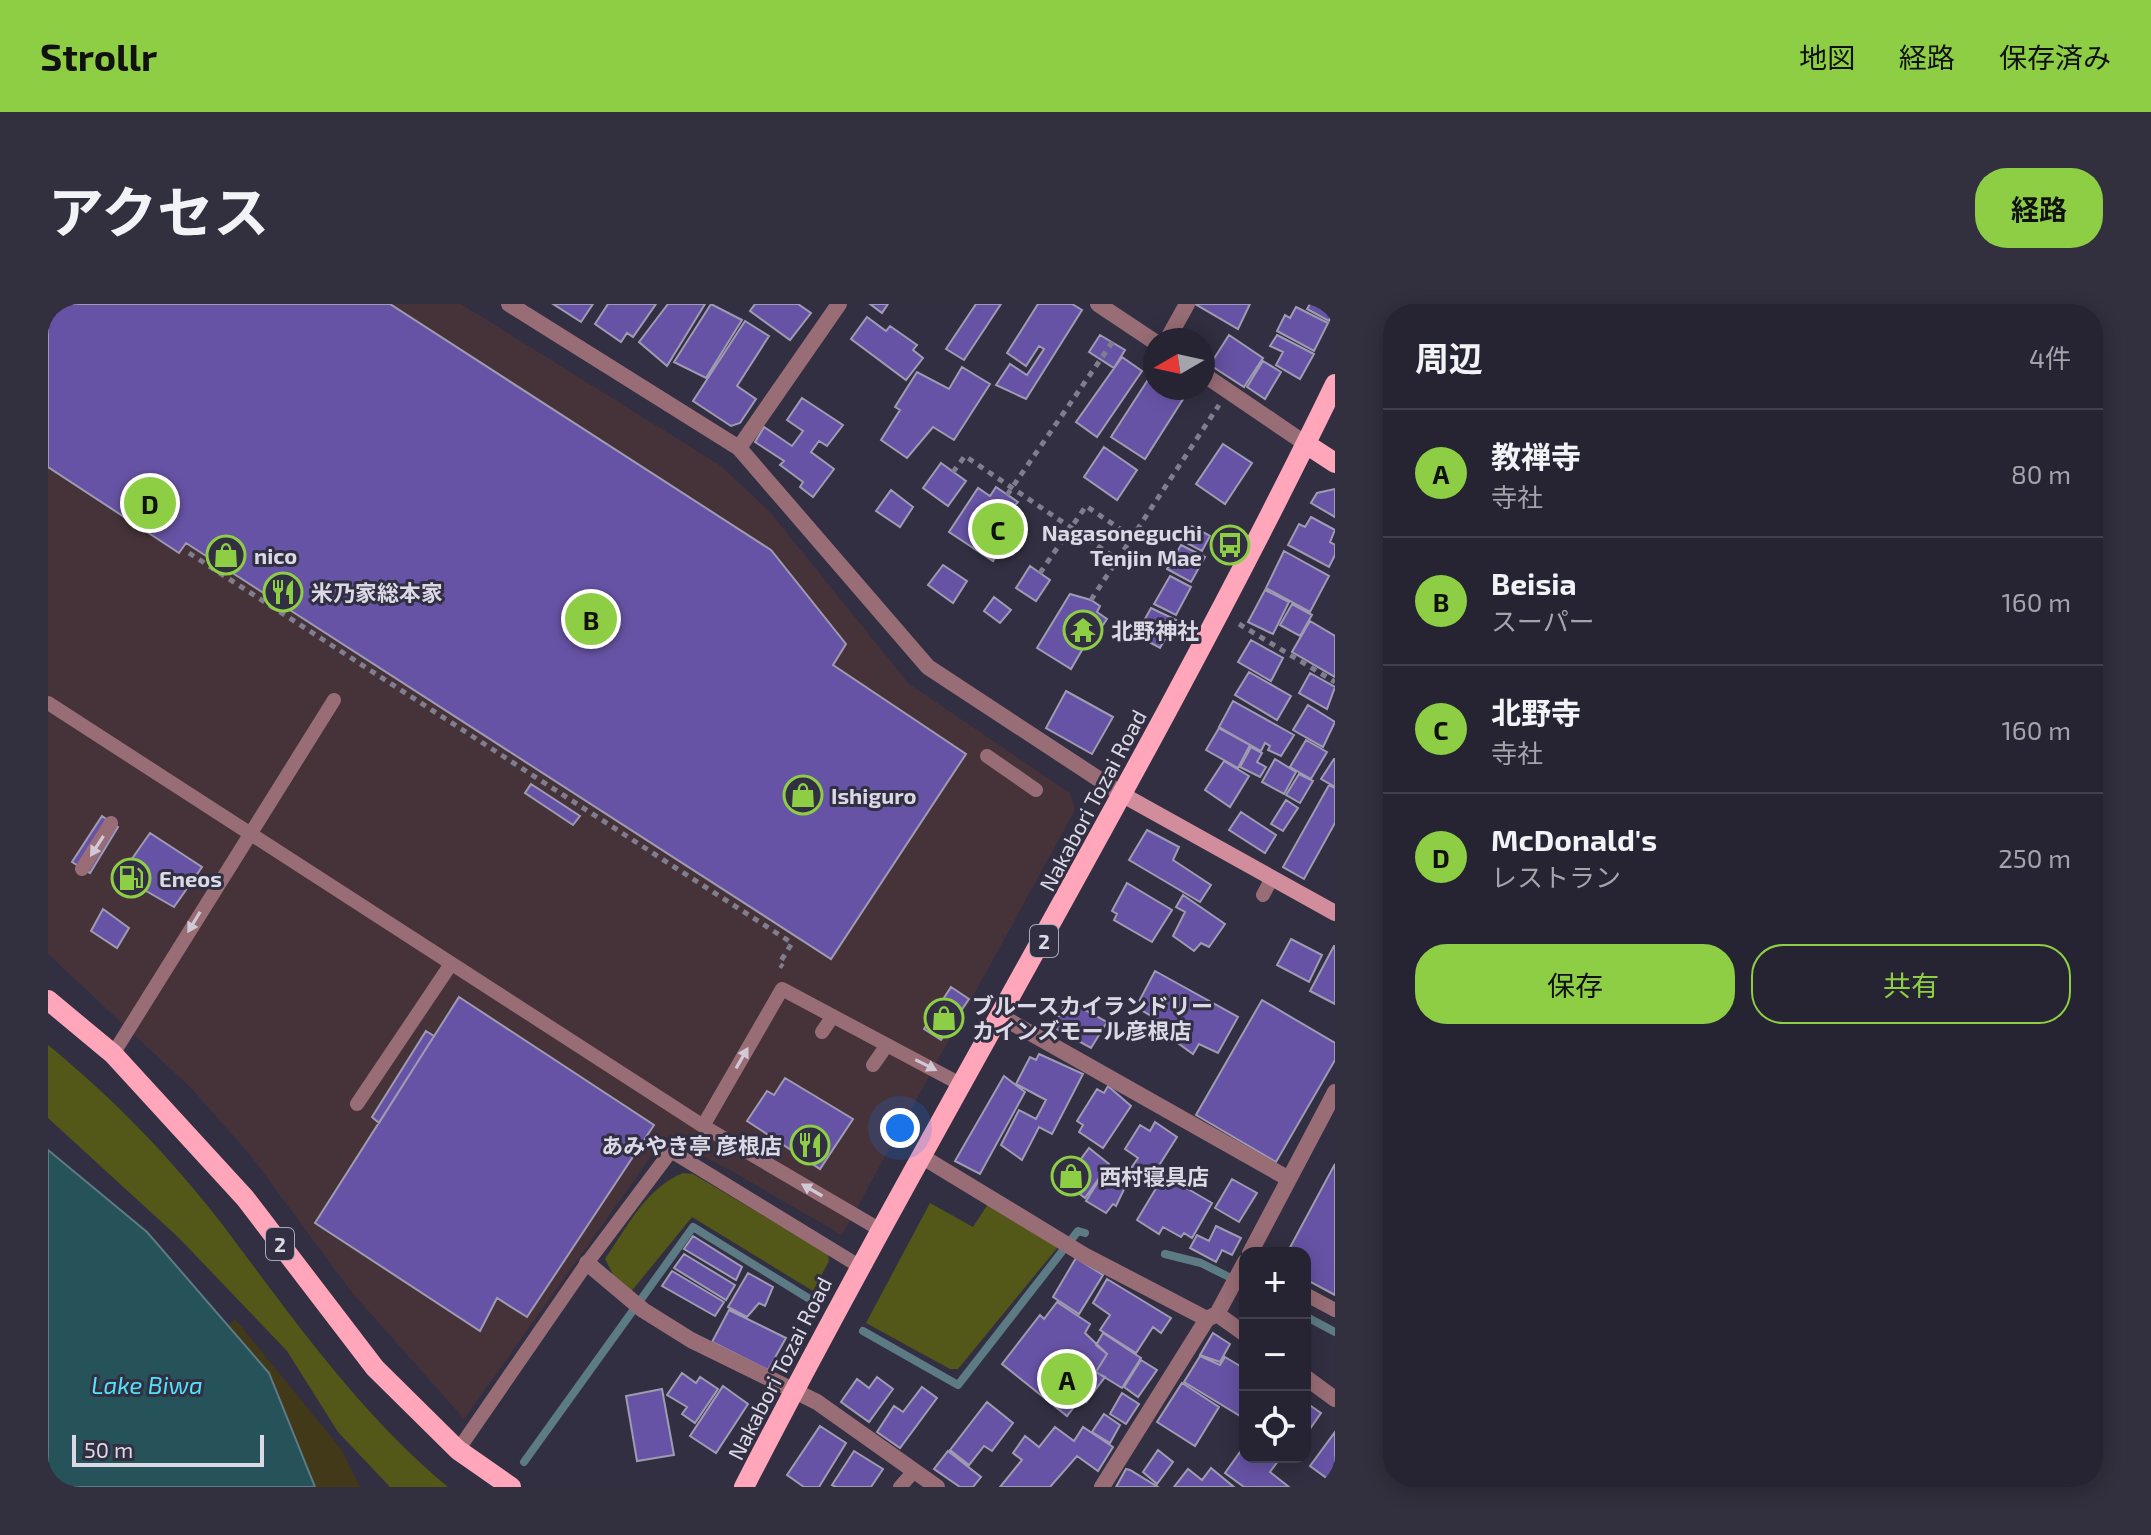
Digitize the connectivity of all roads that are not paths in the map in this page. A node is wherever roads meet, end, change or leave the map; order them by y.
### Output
1 (509, 304) edge
2 (839, 304) edge
3 (1098, 304) edge
4 (1187, 304) edge
5 (1174, 328) edge
6 (1143, 334) edge
7 (1215, 382) edge
8 (1335, 384) edge
9 (1306, 444) junction
10 (739, 448) junction
11 (1335, 463) edge
12 (334, 700) dead end
13 (48, 703) edge
14 (987, 756) dead end
15 (1036, 790) dead end
16 (1123, 795) junction
17 (111, 823) dead end
18 (250, 831) junction
19 (82, 869) dead end
20 (1272, 878) junction
21 (1263, 895) dead end
22 (1335, 913) edge
23 (451, 964) junction
24 (48, 1000) edge
25 (833, 1016) junction
26 (1002, 1017) junction
27 (822, 1032) dead end
28 (887, 1045) junction
29 (113, 1054) junction
30 (873, 1065) dead end
31 (962, 1085) junction
32 (1335, 1092) edge
33 (357, 1104) dead end
34 (703, 1126) junction
35 (921, 1156) junction
36 (1289, 1179) junction
37 (879, 1229) junction
38 (1253, 1247) edge
39 (587, 1263) junction
40 (859, 1266) junction
41 (1239, 1272) edge
42 (1311, 1297) edge
43 (1335, 1310) edge
44 (1212, 1316) junction
45 (1239, 1331) edge
46 (1311, 1381) edge
47 (794, 1390) junction
48 (1335, 1399) edge
49 (458, 1450) junction
50 (914, 1471) junction
51 (511, 1487) edge
52 (744, 1487) edge
53 (900, 1487) edge
54 (937, 1487) edge
55 (1102, 1487) edge

1 - 10 street
2 - 10 street
3 - 6 street
4 - 5 street
7 - 9 street
8 - 9 main road, Nakabori Tozai Road
9 - 11 main road
9 - 16 main road, Nakabori Tozai Road / 2
10 - 16 street
12 - 18 lane
13 - 18 lane
14 - 15 lane
16 - 20 street
16 - 26 main road, Nakabori Tozai Road / 2
17 -> 19 lane
18 - 23 lane
18 -> 29 lane
20 - 21 lane
20 - 22 street
23 - 33 lane
23 - 34 lane
24 - 29 main road, 2
25 - 27 lane
25 - 28 lane
34 -> 25 lane
26 - 31 main road, Nakabori Tozai Road / 2
26 - 36 street
28 - 30 lane
28 -> 31 lane
29 - 49 main road, 2
31 - 35 main road, Nakabori Tozai Road / 2
32 - 36 street
37 -> 34 lane
35 - 37 main road, Nakabori Tozai Road / 2
35 - 44 street
36 - 38 street
37 - 40 main road, Nakabori Tozai Road / 2
39 - 40 lane
39 - 47 street
39 - 49 lane
40 - 47 main road, Nakabori Tozai Road / 2
41 - 44 street
42 - 43 lane
44 - 45 street
44 - 55 street
46 - 48 street
47 - 50 street
47 - 52 main road, Nakabori Tozai Road / 2
49 - 51 main road, 2
50 - 53 lane
50 - 54 street

